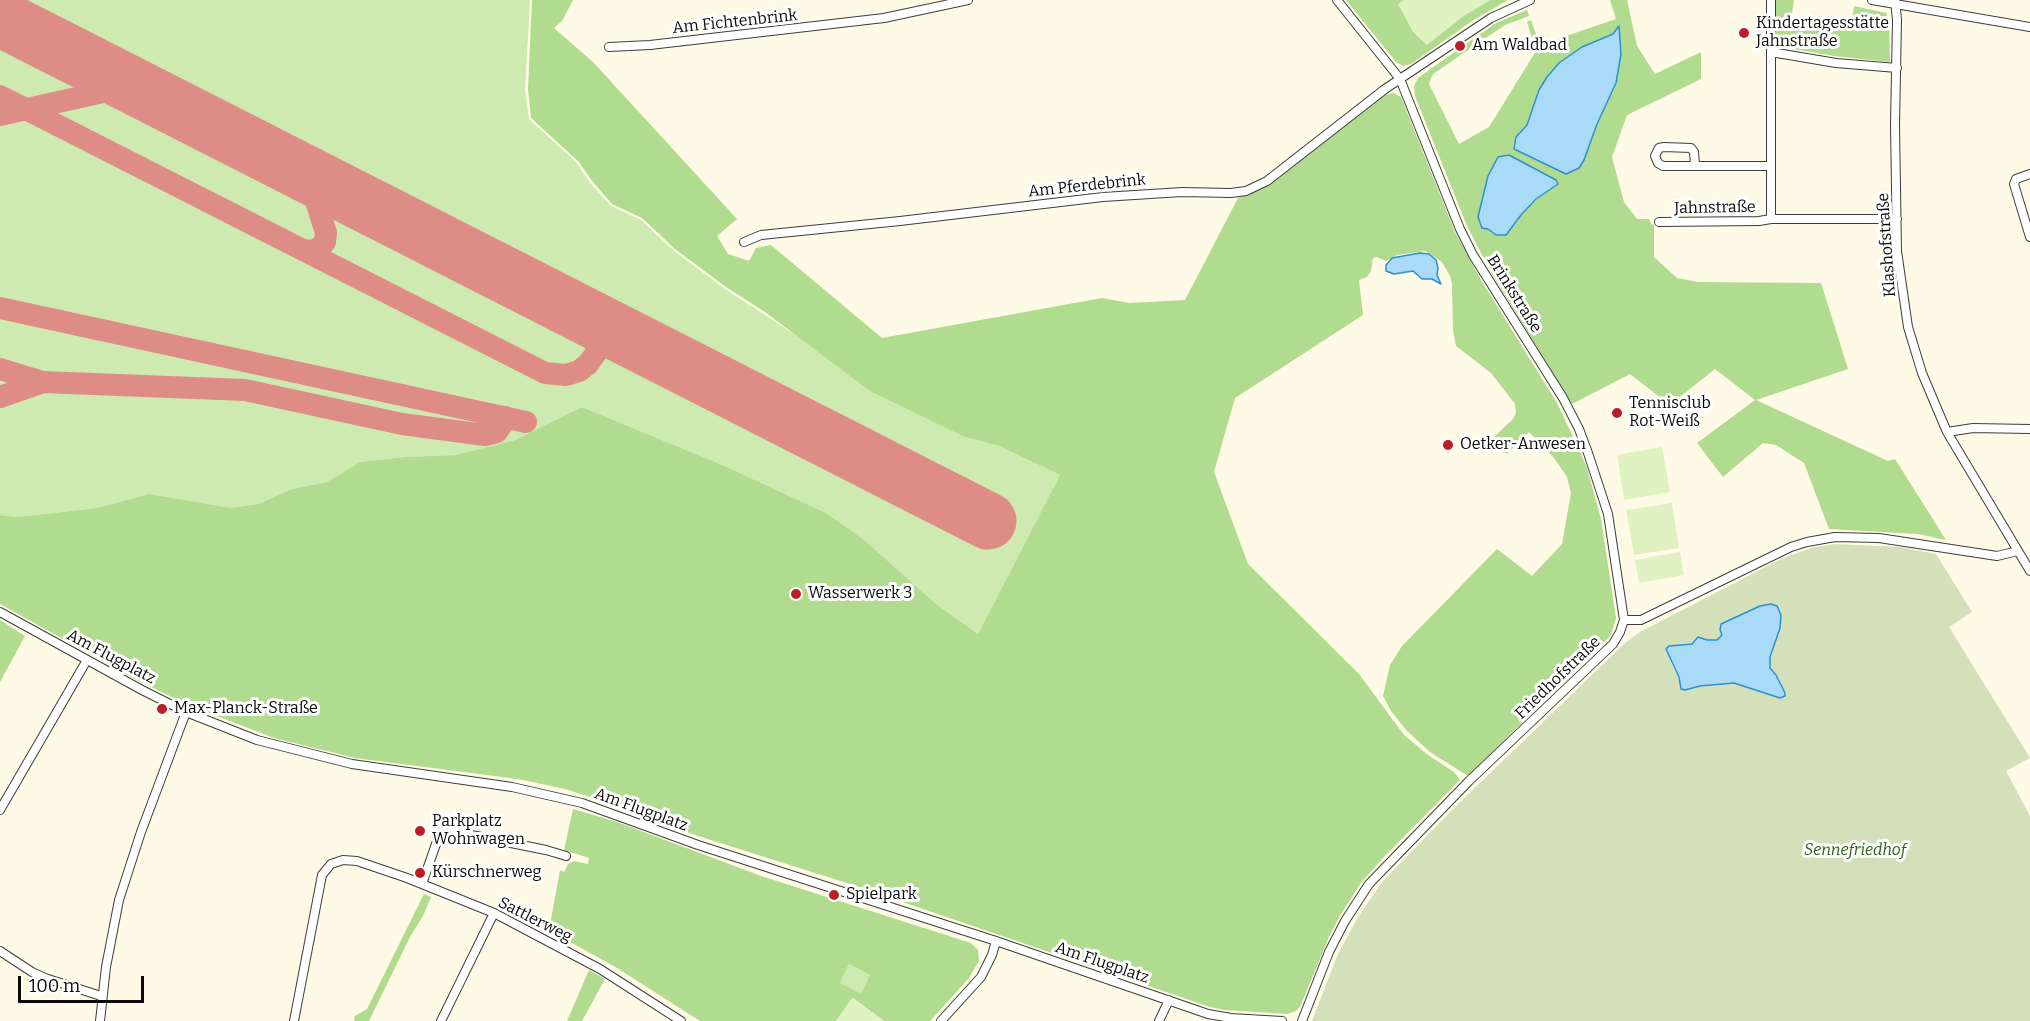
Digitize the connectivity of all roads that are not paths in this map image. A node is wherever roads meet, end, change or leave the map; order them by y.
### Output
1 (968, 0) edge
2 (1337, 0) edge
3 (1530, 0) edge
4 (1771, 0) edge
5 (1872, 0) edge
6 (1895, 2) edge
7 (2030, 27) edge
8 (609, 47) dead end
9 (1771, 52) junction
10 (1897, 68) junction
11 (1400, 79) junction
12 (1695, 165) junction
13 (1771, 166) junction
14 (2030, 174) edge
15 (1771, 219) junction
16 (1897, 219) junction
17 (1659, 222) dead end
18 (2030, 237) edge
19 (744, 242) dead end
20 (2030, 429) edge
21 (1947, 432) junction
22 (2018, 551) junction
23 (2029, 567) edge
24 (0, 612) edge
25 (1624, 620) junction
26 (87, 660) junction
27 (186, 712) junction
28 (0, 810) edge
29 (566, 856) dead end
30 (422, 884) junction
31 (494, 913) junction
32 (996, 941) junction
33 (1, 956) edge
34 (101, 996) junction
35 (1169, 1000) junction
36 (100, 1021) edge
37 (294, 1021) edge
38 (441, 1021) edge
39 (681, 1021) edge
40 (941, 1021) edge
41 (1159, 1021) edge
42 (1282, 1021) edge
43 (1302, 1021) edge

1 - 8 street, Am Fichtenbrink
2 - 11 street, Brinkstraße
3 - 11 street
4 - 9 street, Jahnstraße
5 - 6 street
6 - 7 street
6 - 10 street, Klashofstraße
9 - 10 street
9 - 13 street, Jahnstraße
10 - 16 street, Klashofstraße
11 - 19 street, Am Pferdebrink
11 - 25 street, Brinkstraße
12 - 12 street
12 - 13 street
13 - 15 street, Jahnstraße
14 - 18 street
15 - 16 street, Jahnstraße
15 - 17 street, Jahnstraße
16 - 21 street, Klashofstraße
20 - 21 street
21 - 22 street, Klashofstraße
22 - 23 street, Klashofstraße
22 - 25 street
24 - 26 street, Am Flugplatz
25 - 43 street, Friedhofstraße
26 - 27 street, Am Flugplatz
26 - 28 street
27 - 32 street, Am Flugplatz
27 - 34 street
29 - 30 street
30 - 31 street, Sattlerweg
30 - 37 street, Sattlerweg
31 - 38 street
31 - 39 street, Sattlerweg
32 - 35 street, Am Flugplatz
32 - 40 street
33 - 34 street
34 - 36 street
35 - 41 street
35 - 42 street, Am Flugplatz

